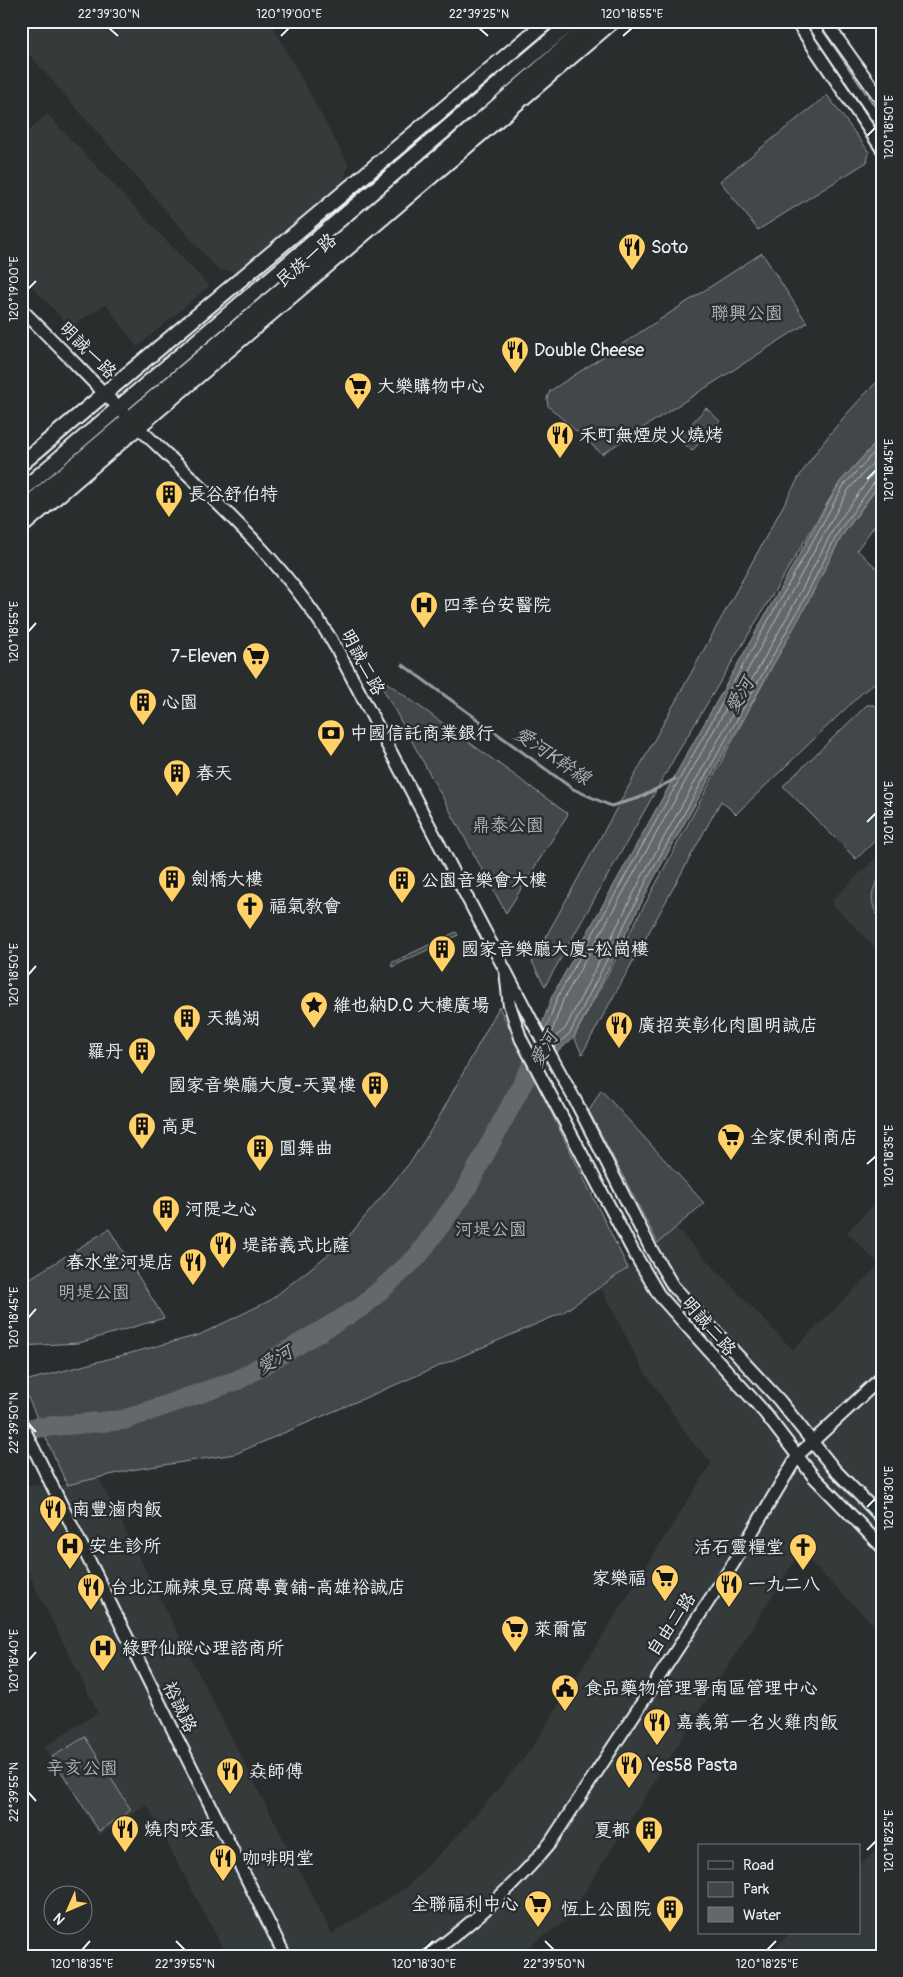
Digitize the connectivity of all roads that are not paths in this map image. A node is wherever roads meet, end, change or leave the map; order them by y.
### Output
1 (548, 21) edge
2 (573, 21) edge
3 (594, 21) edge
4 (614, 21) edge
5 (796, 21) edge
6 (825, 21) edge
7 (882, 101) edge
8 (882, 149) edge
9 (21, 309) edge
10 (106, 393) junction
11 (118, 406) junction
12 (134, 422) junction
13 (21, 464) edge
14 (21, 490) edge
15 (21, 510) edge
16 (21, 527) edge
17 (506, 969) junction
18 (882, 1377) edge
19 (21, 1423) edge
20 (812, 1441) junction
21 (798, 1455) junction
22 (882, 1518) edge
23 (882, 1547) edge
24 (285, 1956) edge
25 (428, 1956) edge

1 - 10 main road, 民族一路
2 - 11 main road, 民族一路
3 - 12 main road, 民族一路
4 - 12 main road, 民族一路
5 - 8 street
6 - 7 street
9 - 10 street, 明誠一路
10 - 11 street, 明誠一路
10 - 13 main road, 民族一路
11 - 12 street, 明誠一路
11 - 14 main road, 民族一路
12 - 15 main road, 民族一路
12 - 16 main road, 民族一路
12 - 17 street, 明誠二路
17 - 20 street, 明誠二路
17 - 21 street, 明誠二路
18 - 20 street, 自由二路
19 - 24 street, 裕誠路
20 - 21 street, 自由二路
20 - 22 street, 明誠二路
21 - 23 street, 明誠二路
21 - 25 street, 自由二路

